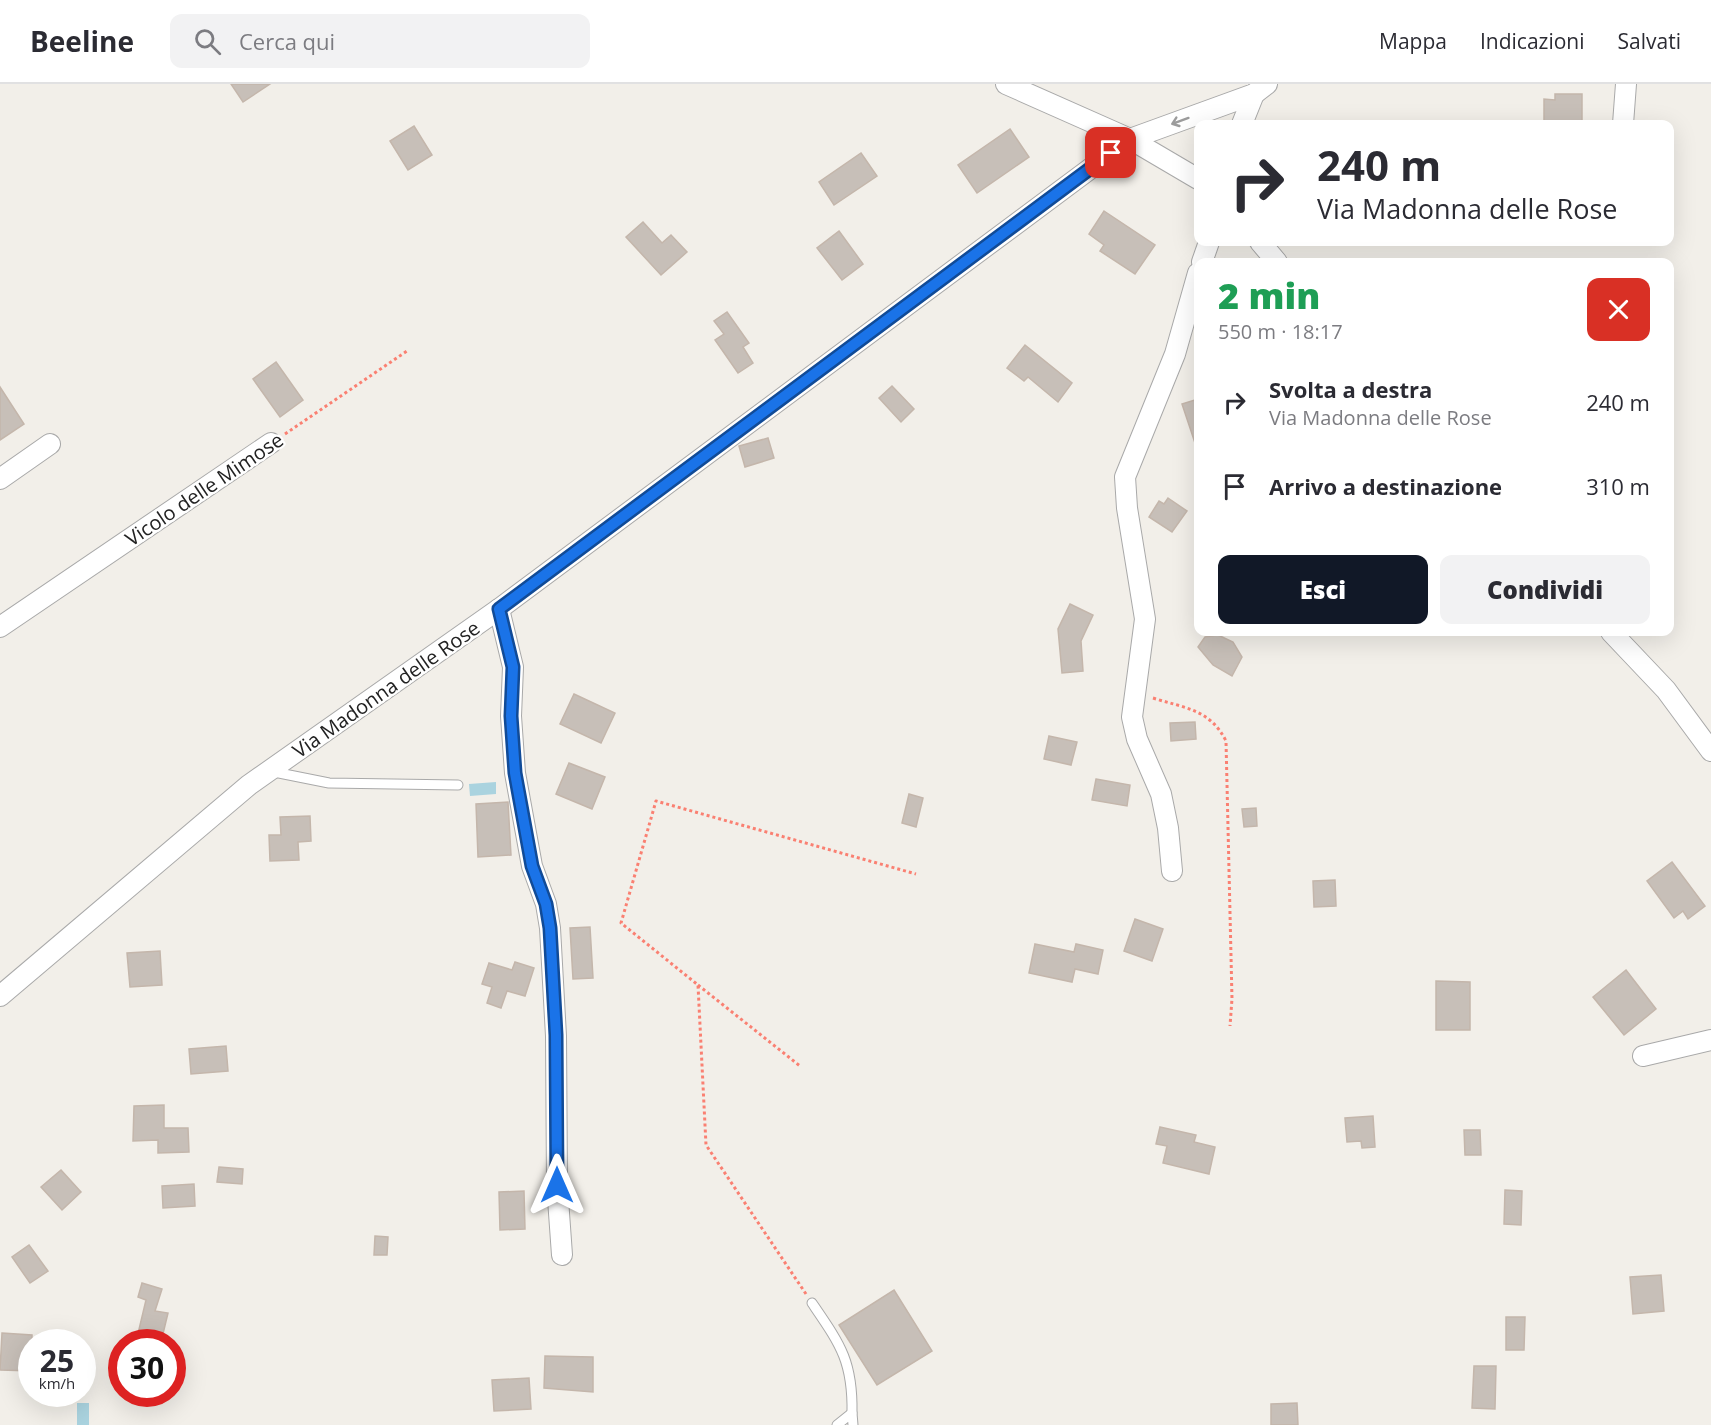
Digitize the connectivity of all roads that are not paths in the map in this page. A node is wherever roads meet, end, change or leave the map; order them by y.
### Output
1 (1006, 84) edge
2 (1626, 84) edge
3 (1261, 89) edge
4 (1244, 120) edge
5 (1623, 120) edge
6 (1130, 139) junction
7 (1194, 176) edge
8 (1263, 246) edge
9 (1274, 258) edge
10 (1194, 287) edge
11 (271, 443) road end
12 (50, 444) dead end
13 (0, 479) edge
14 (499, 609) junction
15 (0, 627) edge
16 (1615, 636) edge
17 (1711, 751) edge
18 (269, 771) junction
19 (458, 785) dead end
20 (1172, 871) dead end
21 (0, 996) edge
22 (1711, 1040) edge
23 (1643, 1056) dead end
24 (562, 1255) dead end
25 (812, 1303) road end
26 (852, 1413) junction
27 (837, 1425) edge
28 (853, 1425) edge

1 - 6 street
2 - 5 street
3 - 4 street
3 -> 6 street, Via Madonna delle Rose
6 - 7 street
6 - 14 street, Via Madonna delle Rose
8 - 9 street
10 - 20 street
11 - 15 street, Vicolo delle Mimose
12 - 13 street
14 - 18 street, Via Madonna delle Rose
14 - 24 street
16 - 17 street
18 - 19 lane
18 - 21 street, Via Madonna delle Rose
22 - 23 street
25 - 26 lane
26 - 27 lane
26 - 28 lane

